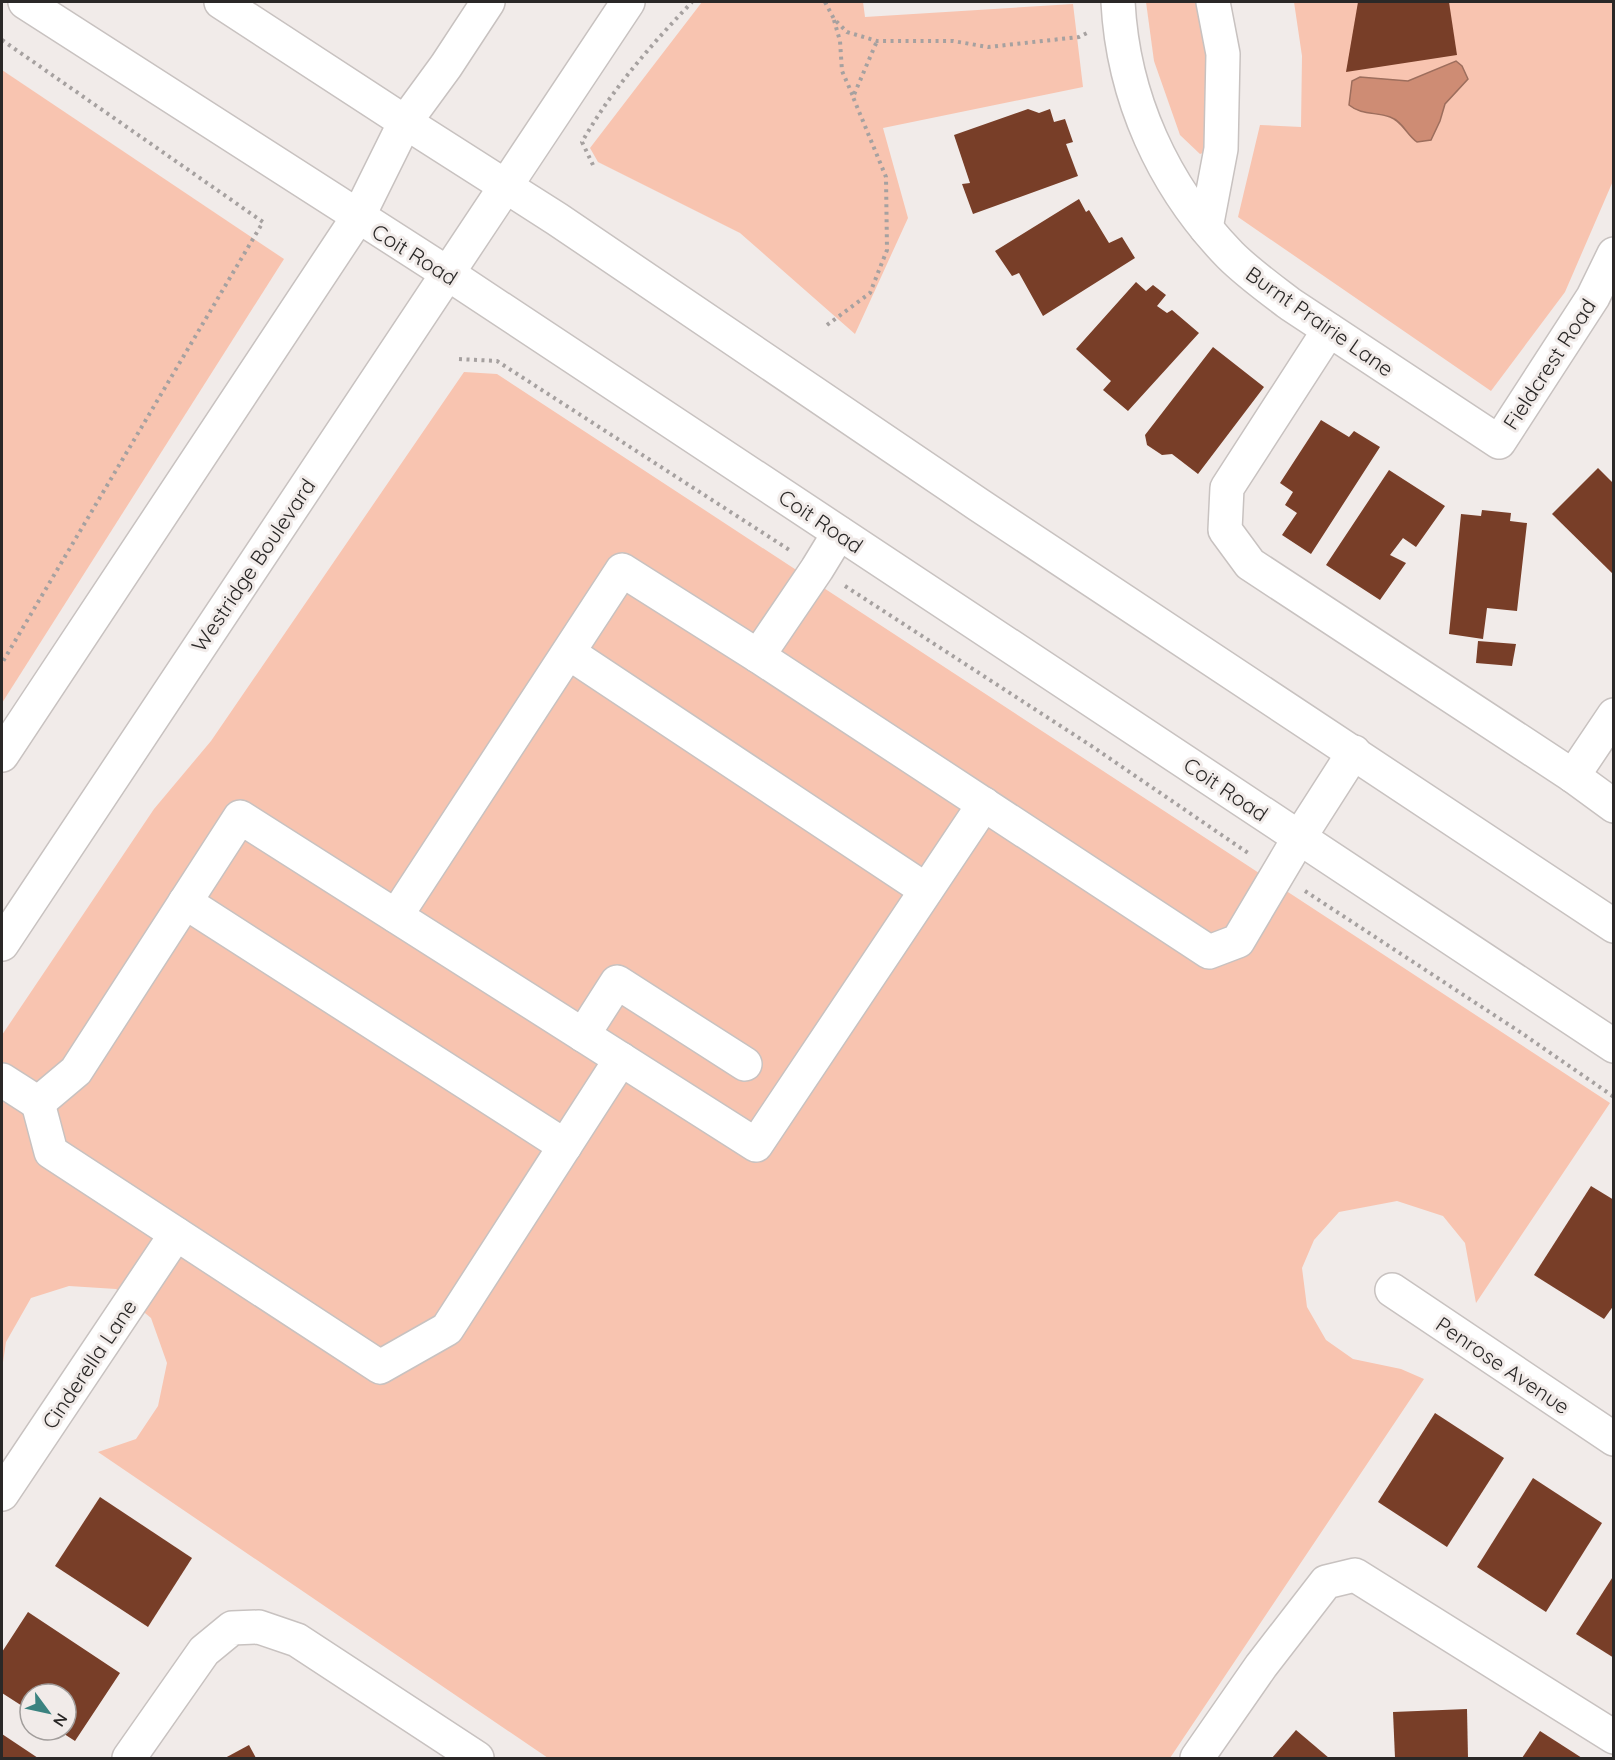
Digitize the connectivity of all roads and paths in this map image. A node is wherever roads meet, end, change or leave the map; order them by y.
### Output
1 (26, 2) edge
2 (221, 2) edge
3 (488, 2) edge
4 (628, 2) edge
5 (692, 2) edge
6 (825, 2) edge
7 (1213, 2) edge
8 (1118, 12) edge
9 (834, 19) junction
10 (2, 40) edge
11 (877, 41) junction
12 (853, 97) junction
13 (405, 122) junction
14 (593, 165) dead end
15 (506, 186) junction
16 (358, 217) junction
17 (1206, 228) junction
18 (1614, 254) edge
19 (447, 273) junction
20 (828, 325) dead end
21 (1329, 330) junction
22 (459, 359) dead end
23 (1499, 442) joint
24 (839, 533) junction
25 (817, 569) junction
26 (569, 653) junction
27 (758, 656) junction
28 (2, 663) edge
29 (1614, 716) edge
30 (1354, 752) junction
31 (2, 755) edge
32 (1574, 776) junction
33 (984, 804) junction
34 (1614, 806) edge
35 (1299, 838) junction
36 (1278, 873) junction
37 (926, 890) junction
38 (185, 902) junction
39 (396, 916) junction
40 (1614, 926) edge
41 (2, 944) edge
42 (583, 1035) junction
43 (1614, 1046) edge
44 (621, 1059) junction
45 (745, 1064) dead end
46 (2, 1080) edge
47 (1614, 1097) edge
48 (38, 1103) junction
49 (565, 1146) junction
50 (176, 1234) junction
51 (1392, 1290) dead end
52 (1614, 1439) edge
53 (2, 1494) edge
54 (1614, 1737) edge
55 (129, 1758) edge
56 (477, 1758) edge
57 (1197, 1758) edge

1 - 16 main road, Coit Road
2 - 13 main road
3 - 13 main road
4 - 15 main road, Westridge Boulevard
5 - 14 path
6 - 9 path
7 - 17 main road
8 - 11 path
8 - 17 main road, Burnt Prairie Lane
9 - 11 path
9 - 12 path
10 - 28 path
11 - 12 path
12 - 20 path
13 - 15 main road
13 - 16 main road
15 - 19 main road, Westridge Boulevard
15 - 30 main road
16 - 19 main road, Coit Road
16 - 31 main road
17 - 21 main road, Burnt Prairie Lane
18 - 23 main road, Fieldcrest Road
19 - 24 main road, Coit Road
19 - 41 main road, Westridge Boulevard
21 - 23 main road, Burnt Prairie Lane
21 - 32 main road
22 - 25 path
24 - 25 main road
24 - 35 main road, Coit Road
25 - 27 main road
25 - 36 path
26 - 27 main road
26 - 37 main road
26 - 39 main road
27 - 33 main road
29 - 32 main road
30 - 35 main road
30 - 40 main road
32 - 34 main road
33 - 36 main road
33 - 37 main road
35 - 36 main road
35 - 43 main road, Coit Road
36 - 47 path
37 - 44 main road
38 - 39 main road
38 - 48 main road
38 - 49 main road
39 - 42 main road
42 - 44 main road
42 - 45 main road
44 - 49 main road
46 - 48 main road
48 - 50 main road
49 - 50 main road
50 - 53 main road, Cinderella Lane
51 - 52 main road, Penrose Avenue
54 - 57 main road
55 - 56 main road

